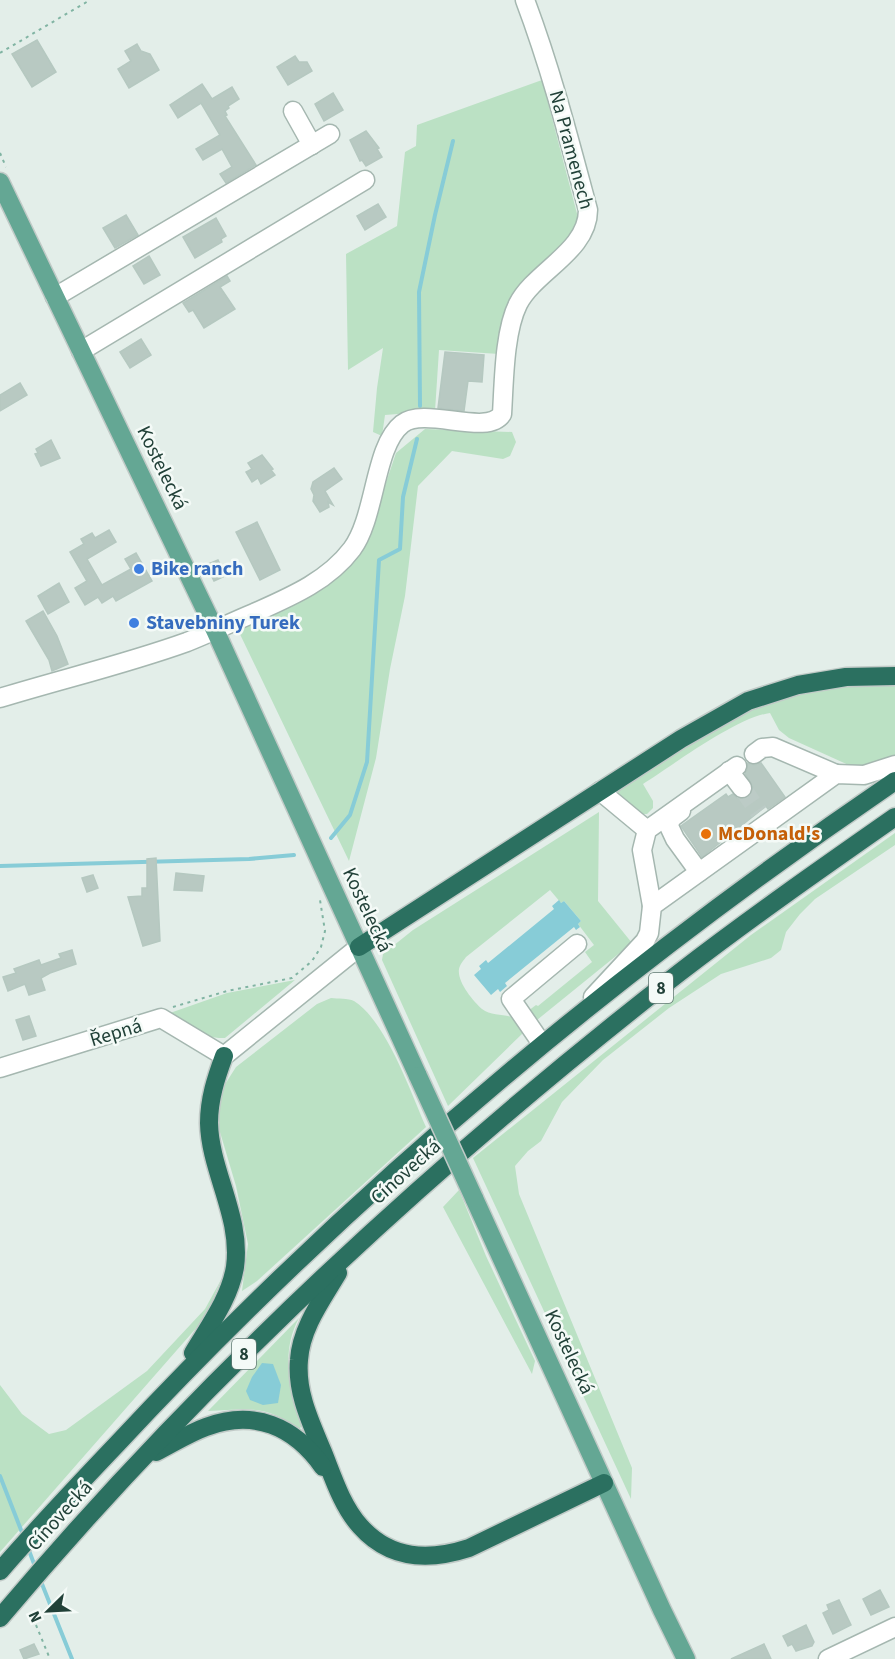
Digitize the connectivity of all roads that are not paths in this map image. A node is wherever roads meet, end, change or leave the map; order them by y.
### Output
1 (525, 0) edge
2 (293, 111) dead end
3 (330, 134) dead end
4 (312, 145) junction
5 (365, 180) dead end
6 (0, 182) edge
7 (55, 297) junction
8 (81, 351) junction
9 (215, 630) junction
10 (895, 676) edge
11 (0, 698) edge
12 (753, 754) dead end
13 (895, 765) edge
14 (836, 774) junction
15 (895, 781) edge
16 (713, 783) junction
17 (741, 788) tunnel mouth
18 (600, 791) junction
19 (895, 818) edge
20 (647, 830) junction
21 (699, 872) junction
22 (652, 906) junction
23 (577, 944) dead end
24 (359, 947) junction
25 (571, 1021) junction
26 (542, 1044) junction
27 (224, 1056) junction
28 (0, 1068) edge
29 (350, 1253) junction
30 (177, 1379) junction
31 (142, 1459) junction
32 (604, 1483) junction
33 (337, 1485) junction
34 (4, 1566) edge
35 (0, 1618) edge
36 (895, 1627) edge
37 (686, 1659) edge
38 (828, 1659) edge

1 - 9 street, Na Pramenech
2 - 4 street
3 - 4 street
4 - 7 street
5 - 8 street
6 - 7 main road, Kostelecká
7 - 8 main road, Kostelecká
8 - 9 main road, Kostelecká
9 - 11 street
9 - 24 main road, Kostelecká
10 - 18 highway
12 - 14 street
13 - 14 street
14 - 21 street
15 - 25 highway, Cínovecká / 8
16 - 17 street
16 - 20 street
16 - 21 street
18 - 20 street
18 - 24 highway
19 - 29 highway, Cínovecká / 8
20 - 22 street
21 - 22 street
22 - 25 street
23 - 26 street
24 - 27 street
24 - 32 main road, Kostelecká, bridge
25 - 26 highway, Cínovecká / 8
26 - 30 highway, Cínovecká / 8
27 - 28 street, Řepná
27 - 30 highway
29 - 31 highway, Cínovecká / 8
29 - 33 highway
30 - 34 highway, Cínovecká / 8
31 - 33 highway
31 - 35 highway, Cínovecká / 8
32 - 33 highway
32 - 37 main road, Kostelecká
36 - 38 street

